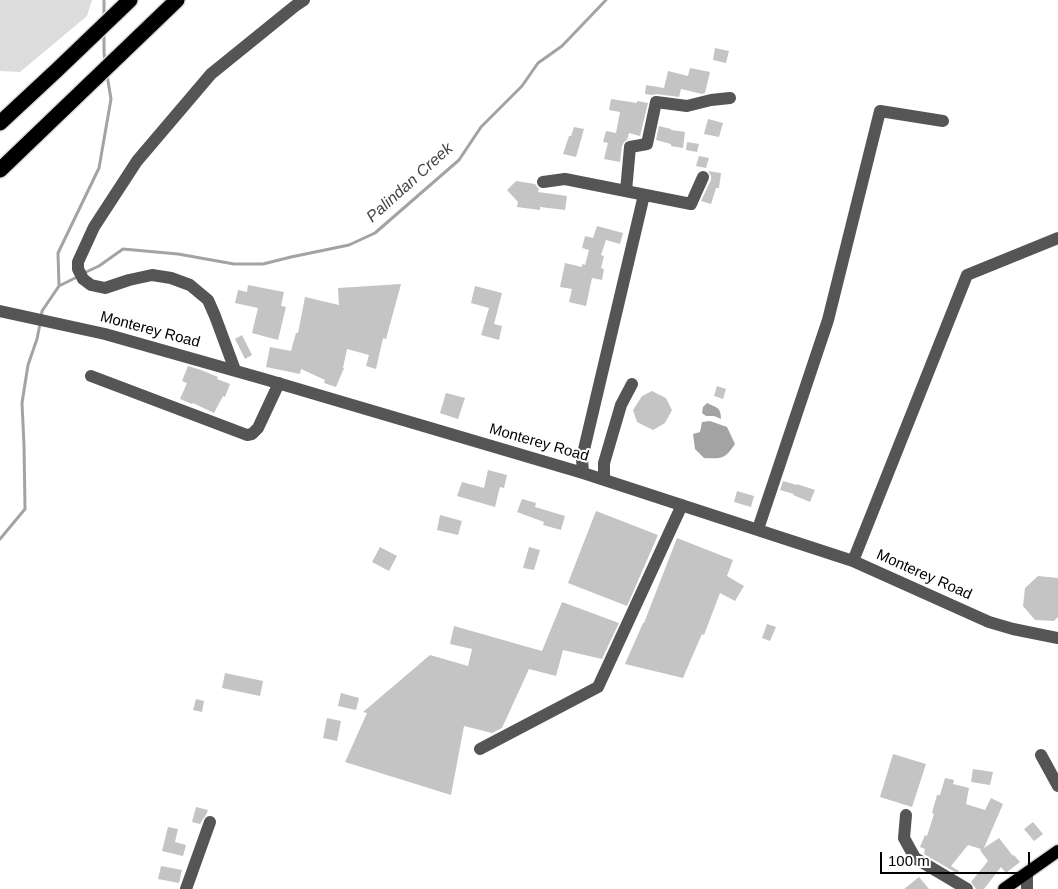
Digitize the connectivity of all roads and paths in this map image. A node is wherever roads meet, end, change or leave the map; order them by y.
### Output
1 (130, 0) edge
2 (177, 0) edge
3 (304, 0) edge
4 (730, 98) dead end
5 (943, 121) dead end
6 (0, 122) edge
7 (0, 170) edge
8 (703, 176) dead end
9 (543, 182) dead end
10 (626, 191) junction
11 (644, 195) junction
12 (1058, 238) edge
13 (0, 311) edge
14 (235, 370) junction
15 (91, 376) dead end
16 (279, 384) junction
17 (632, 384) dead end
18 (582, 458) junction
19 (604, 463) junction
20 (583, 473) junction
21 (604, 480) junction
22 (682, 505) junction
23 (758, 529) junction
24 (853, 561) junction
25 (1058, 638) edge
26 (480, 748) dead end
27 (1041, 755) dead end
28 (1058, 786) edge
29 (906, 815) dead end
30 (210, 822) dead end
31 (1058, 851) edge
32 (1027, 873) junction
33 (186, 889) edge
34 (967, 889) edge
35 (1004, 889) edge
36 (1027, 889) edge

1 - 6 highway
2 - 7 highway
3 - 14 street
4 - 10 street
5 - 23 street
8 - 11 street
9 - 10 street
10 - 11 street
11 - 18 street
12 - 24 street
13 - 14 street, Monterey Road
14 - 16 street, Monterey Road
15 - 16 street
16 - 20 street, Monterey Road
17 - 19 street
18 - 19 street
18 - 20 street
19 - 21 street
20 - 21 street, Monterey Road
21 - 22 street, Monterey Road
22 - 23 street, Monterey Road
22 - 26 street
23 - 24 street, Monterey Road
24 - 25 street, Monterey Road
27 - 28 street
29 - 34 street
30 - 33 street
31 - 32 main road
32 - 35 main road
32 - 36 street

